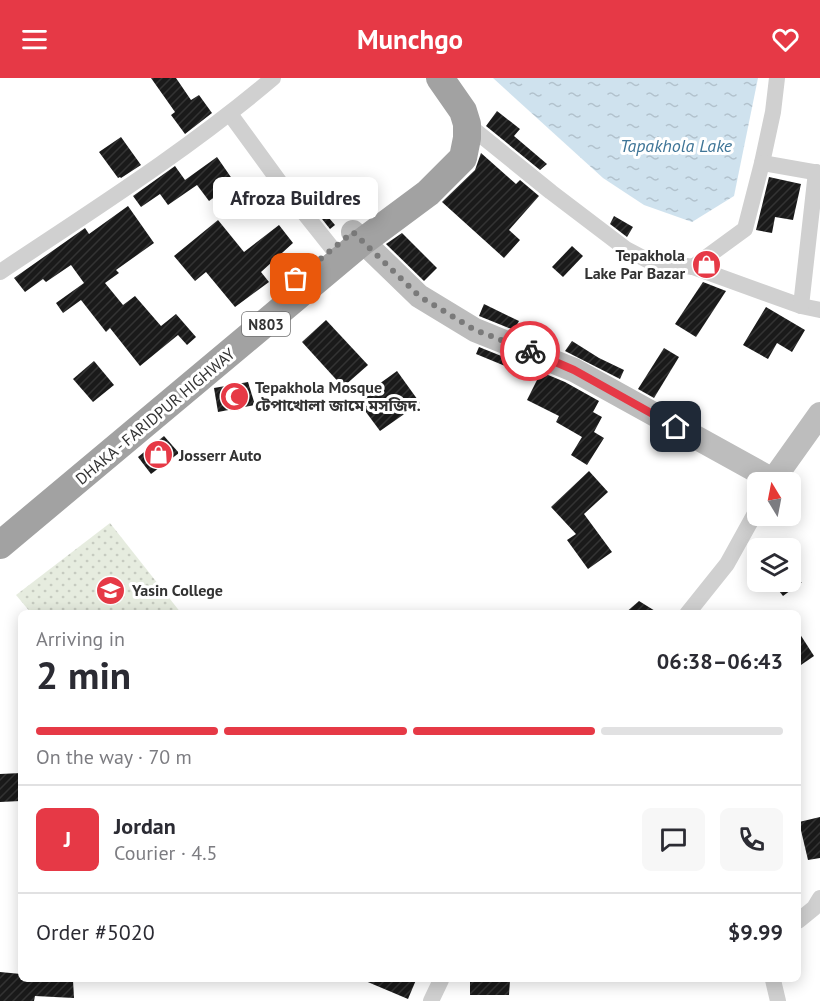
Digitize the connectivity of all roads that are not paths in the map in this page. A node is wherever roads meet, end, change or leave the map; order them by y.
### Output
1 (273, 78) edge
2 (424, 78) edge
3 (440, 78) edge
4 (777, 78) edge
5 (230, 114) junction
6 (466, 124) junction
7 (762, 163) junction
8 (818, 173) edge
9 (349, 241) junction
10 (693, 267) junction
11 (0, 272) edge
12 (801, 306) junction
13 (820, 310) edge
14 (177, 389) junction
15 (820, 414) edge
16 (756, 472) edge
17 (778, 472) edge
18 (0, 522) edge
19 (748, 526) edge
20 (0, 545) edge
21 (690, 610) edge
22 (820, 898) edge
23 (801, 919) edge
24 (440, 982) edge
25 (773, 982) edge
26 (431, 1001) edge
27 (778, 1001) edge

1 - 5 street
2 - 9 highway, DHAKA - FARIDPUR HIGHWAY / N803
3 - 6 highway, DHAKA - FARIDPUR HIGHWAY / N803
4 - 7 street
5 - 9 street
5 - 11 street
6 - 9 highway, DHAKA - FARIDPUR HIGHWAY / N803
6 - 10 street
7 - 8 street
7 - 10 street
8 - 12 street
9 - 14 highway, DHAKA - FARIDPUR HIGHWAY / N803
9 - 16 main road
10 - 12 street
12 - 13 street
14 - 18 highway, DHAKA - FARIDPUR HIGHWAY / N803
14 - 20 highway, DHAKA - FARIDPUR HIGHWAY / N803
15 - 17 main road
19 - 21 street
22 - 23 street
24 - 26 street
25 - 27 street

